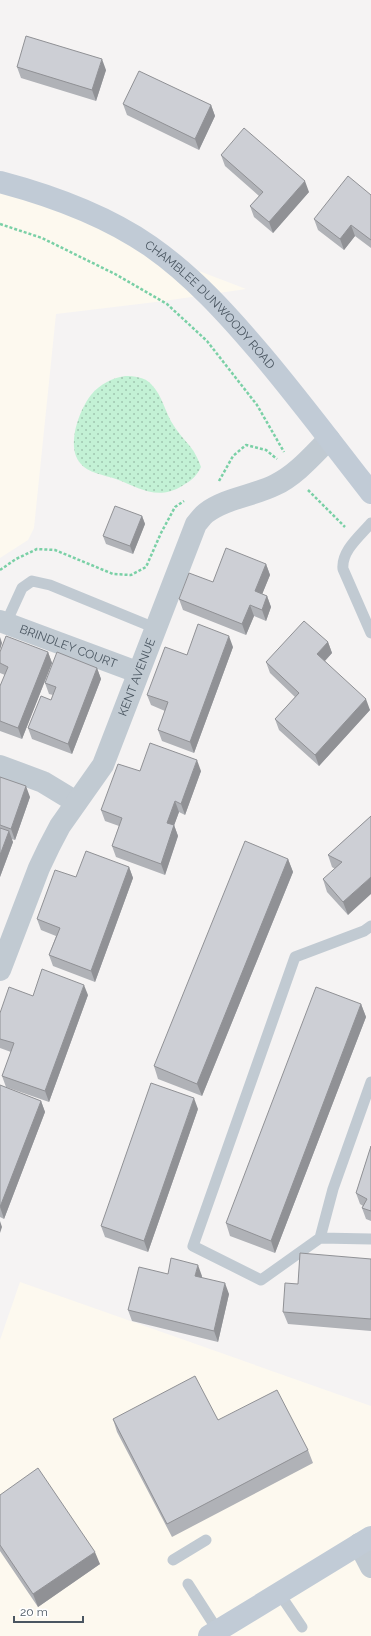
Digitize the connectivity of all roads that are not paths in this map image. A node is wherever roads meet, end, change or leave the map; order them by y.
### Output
1 (0, 182) edge
2 (329, 439) junction
3 (371, 493) edge
4 (371, 523) edge
5 (3, 622) edge
6 (155, 628) junction
7 (371, 633) edge
8 (138, 672) junction
9 (0, 766) edge
10 (76, 802) junction
11 (371, 926) edge
12 (0, 970) edge
13 (371, 1082) edge
14 (320, 1238) junction
15 (371, 1239) edge
16 (206, 1540) dead end
17 (365, 1541) edge
18 (173, 1560) dead end
19 (371, 1566) edge
20 (188, 1584) dead end
21 (279, 1593) junction
22 (302, 1627) dead end
23 (216, 1634) edge

1 - 2 street, CHAMBLEE DUNWOODY ROAD
2 - 3 street, CHAMBLEE DUNWOODY ROAD
2 - 6 street, KENT AVENUE
4 - 7 lane
5 - 6 lane
5 - 8 street, BRINDLEY COURT
6 - 8 street, KENT AVENUE
8 - 10 street, KENT AVENUE
9 - 10 street
10 - 12 street, KENT AVENUE
11 - 14 lane
13 - 14 lane
14 - 15 lane
16 - 18 lane
17 - 19 street
17 - 21 street
20 - 23 lane
21 - 22 lane
21 - 23 street

